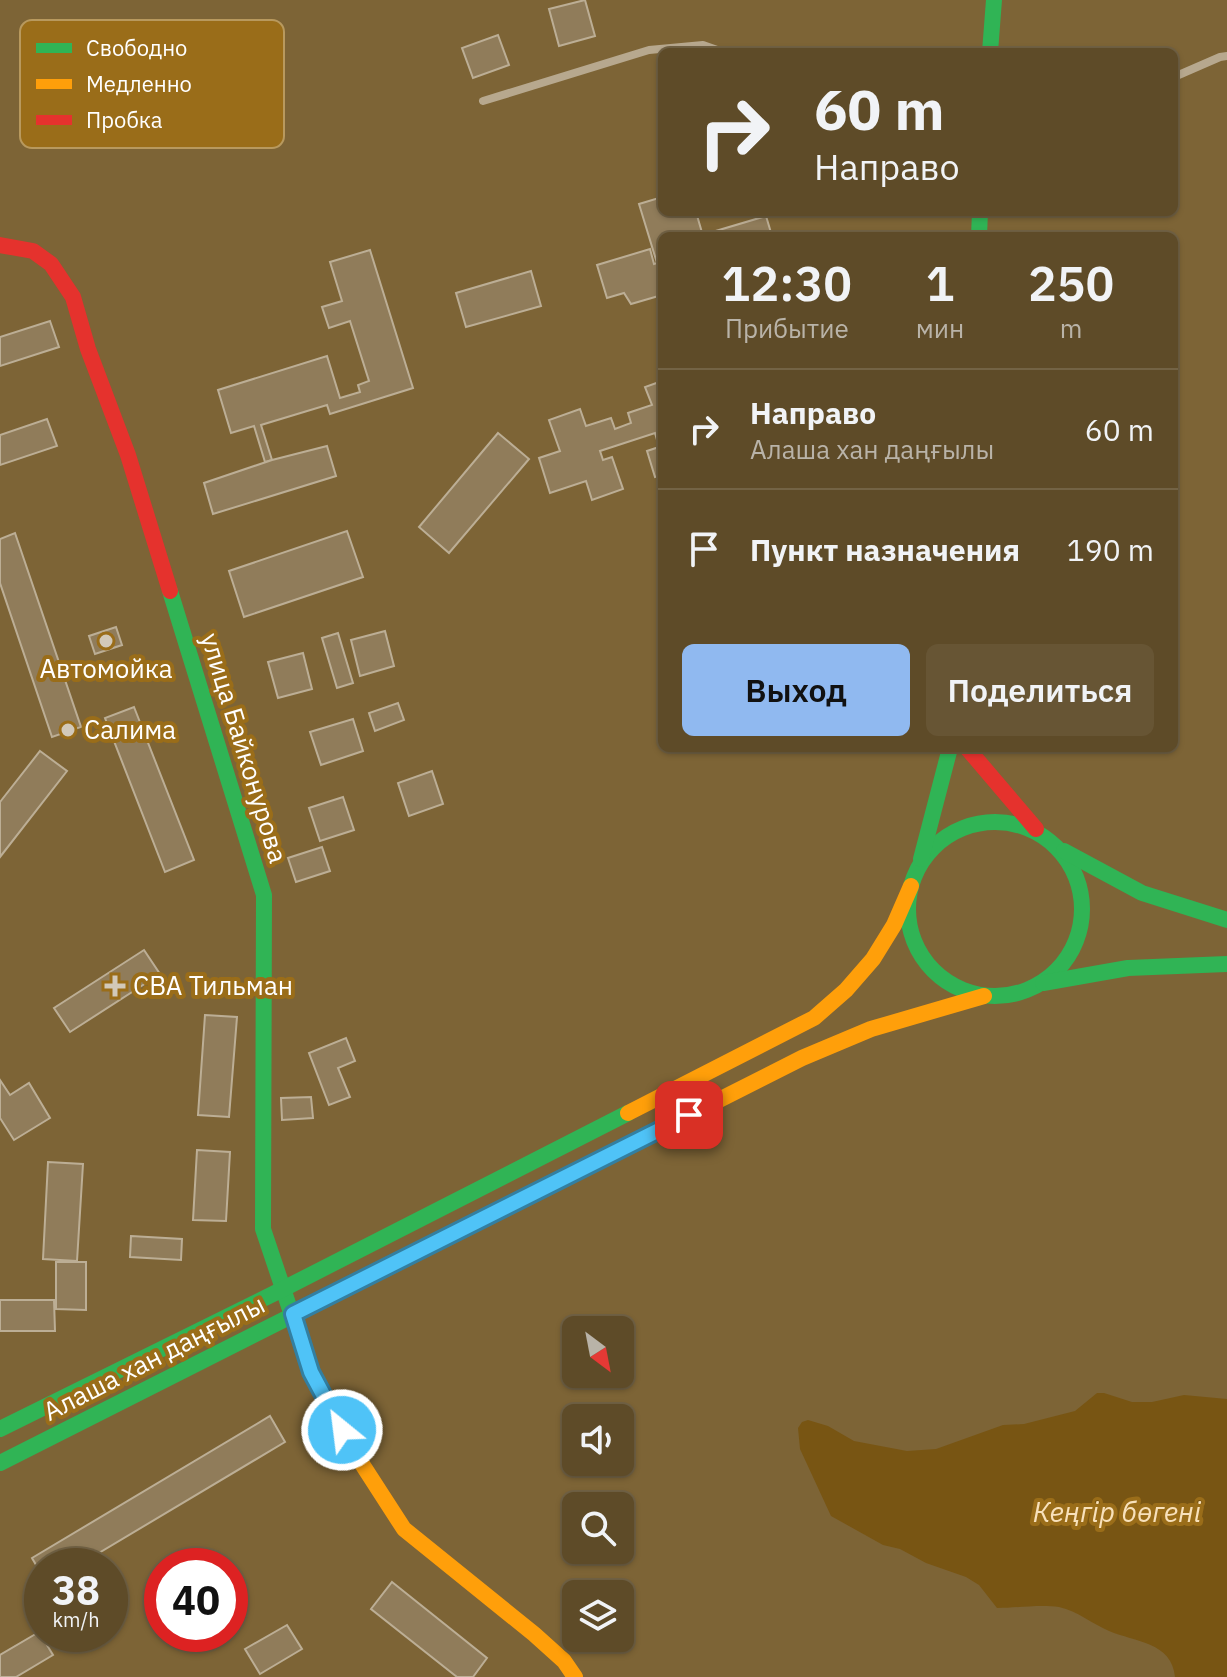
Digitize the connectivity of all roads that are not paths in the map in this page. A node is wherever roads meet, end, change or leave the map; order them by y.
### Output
1 (994, 0) edge
2 (671, 48) edge
3 (712, 48) edge
4 (990, 48) edge
5 (658, 49) edge
6 (1227, 56) edge
7 (1178, 75) edge
8 (483, 101) dead end
9 (0, 245) edge
10 (949, 752) edge
11 (970, 752) edge
12 (1048, 840) junction
13 (919, 867) junction
14 (911, 886) junction
15 (1227, 920) edge
16 (1227, 964) edge
17 (1037, 984) junction
18 (984, 996) junction
19 (283, 1289) junction
20 (293, 1314) junction
21 (0, 1429) edge
22 (0, 1463) edge
23 (575, 1677) edge

1 - 4 main road
2 - 3 street
5 - 8 street
6 - 7 street
9 - 19 main road, улица Байконурова
10 - 13 main road
11 - 12 main road
12 - 13 main road
12 - 15 main road
12 - 17 main road
13 - 14 main road
14 - 18 main road
14 - 19 main road, Алаша хан даңғылы
16 - 17 main road
17 - 18 main road
18 - 20 main road, Алаша хан даңғылы
19 - 20 main road, улица Байконурова
19 - 21 main road, Алаша хан даңғылы
20 - 22 main road, Алаша хан даңғылы
20 - 23 main road, улица Байконурова

